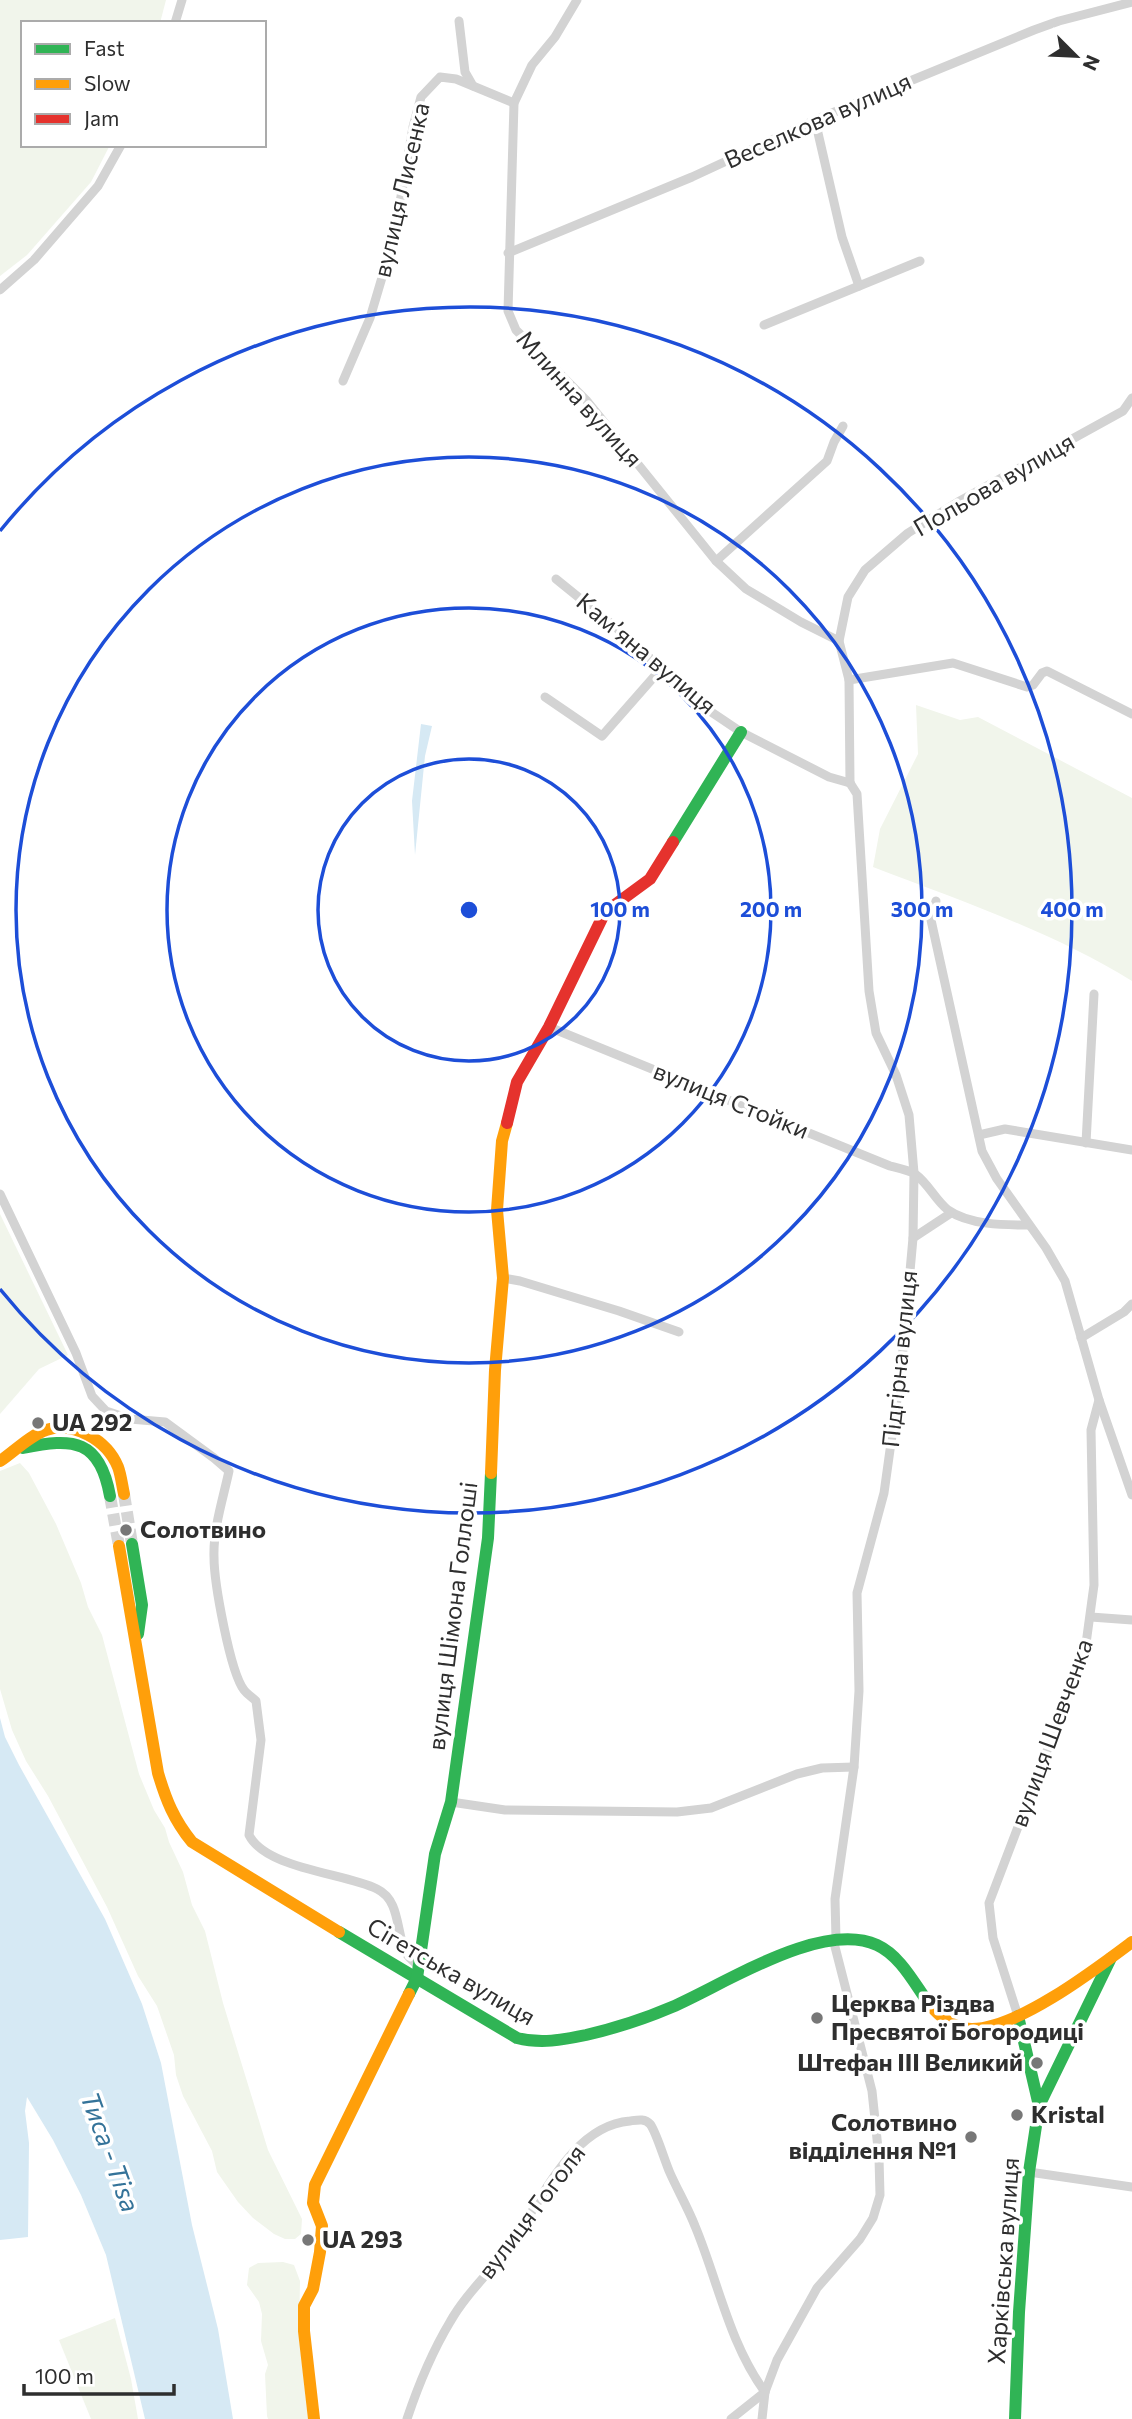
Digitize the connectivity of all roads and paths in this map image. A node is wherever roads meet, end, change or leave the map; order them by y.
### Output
1 (182, 0) edge
2 (577, 0) edge
3 (1132, 2) edge
4 (176, 21) edge
5 (459, 21) dead end
6 (474, 87) junction
7 (514, 103) junction
8 (815, 120) junction
9 (120, 147) edge
10 (508, 253) junction
11 (920, 261) dead end
12 (859, 285) junction
13 (0, 290) edge
14 (764, 325) dead end
15 (344, 381) dead end
16 (1132, 398) edge
17 (1128, 412) edge
18 (843, 426) dead end
19 (716, 561) junction
20 (556, 579) dead end
21 (839, 641) junction
22 (660, 670) junction
23 (849, 680) junction
24 (545, 697) dead end
25 (1132, 714) edge
26 (741, 732) junction
27 (850, 783) junction
28 (936, 901) dead end
29 (1094, 993) dead end
30 (549, 1027) junction
31 (979, 1135) junction
32 (1086, 1143) junction
33 (1132, 1150) edge
34 (914, 1173) junction
35 (0, 1194) edge
36 (951, 1213) junction
37 (1028, 1225) junction
38 (913, 1238) junction
39 (503, 1278) junction
40 (1132, 1304) edge
41 (679, 1332) dead end
42 (1081, 1338) junction
43 (1099, 1400) junction
44 (16, 1451) junction
45 (0, 1461) edge
46 (124, 1494) tunnel mouth
47 (1132, 1495) edge
48 (110, 1496) tunnel mouth
49 (126, 1545) tunnel mouth
50 (1091, 1617) junction
51 (1132, 1620) edge
52 (854, 1767) junction
53 (451, 1801) junction
54 (834, 1939) junction
55 (1132, 1942) edge
56 (1112, 1958) junction
57 (418, 1972) junction
58 (1018, 2016) junction
59 (1039, 2106) junction
60 (1029, 2172) junction
61 (1132, 2187) edge
62 (765, 2392) junction
63 (314, 2419) edge
64 (407, 2419) edge
65 (731, 2419) edge
66 (762, 2419) edge
67 (1015, 2419) edge

1 - 4 street
2 - 7 street, Млинна вулиця
3 - 8 street, Веселкова вулиця
5 - 6 street
6 - 7 street, вулиця Лисенка
6 - 15 street, вулиця Лисенка
7 - 10 street, Млинна вулиця
8 - 10 street, Веселкова вулиця
8 - 12 street
9 - 13 street
10 - 19 street, Млинна вулиця
11 - 12 street
12 - 14 street
16 - 17 street, Польова вулиця
17 - 21 street, Польова вулиця
18 - 19 street
19 - 21 street, Млинна вулиця
20 - 22 street, Камʼяна вулиця
21 - 23 street, Польова вулиця
22 - 24 street
22 - 26 street, Камʼяна вулиця
23 - 25 street
23 - 27 street, Польова вулиця
26 - 27 street, Камʼяна вулиця
26 - 30 street, вулиця Шімона Голлоші
27 - 34 street, Підгірна вулиця
28 - 31 street
29 - 32 street
30 - 34 street, вулиця Стойки
30 - 39 street, вулиця Шімона Голлоші
31 - 32 street
31 - 37 street
32 - 33 street
34 - 36 street
34 - 38 street, Підгірна вулиця
35 - 57 street
36 - 37 street
36 - 38 street
37 - 42 street
38 - 52 street, Підгірна вулиця
39 - 41 street
39 - 53 street, вулиця Шімона Голлоші
40 - 42 street
42 - 43 street
43 - 47 street
43 - 50 street, вулиця Шевченка
44 - 45 street
44 - 46 street
44 - 48 street
49 - 57 street, Сігетська вулиця
50 - 51 street
50 - 58 street, вулиця Шевченка
52 - 53 street
52 - 54 street, Підгірна вулиця
53 - 57 street, вулиця Шімона Голлоші
54 - 57 street, Сігетська вулиця
54 - 58 street, Сігетська вулиця
54 - 62 street, Підгірна вулиця
55 - 56 street, Сігетська вулиця
56 - 58 street, Сігетська вулиця
56 - 59 street, Харківська вулиця
57 - 63 street, вулиця Шімона Голлоші
58 - 59 street, Харківська вулиця
59 - 60 street, Харківська вулиця
60 - 61 street
60 - 67 street, Харківська вулиця
62 - 64 street, вулиця Гоголя
62 - 65 street
62 - 66 street, Підгірна вулиця

